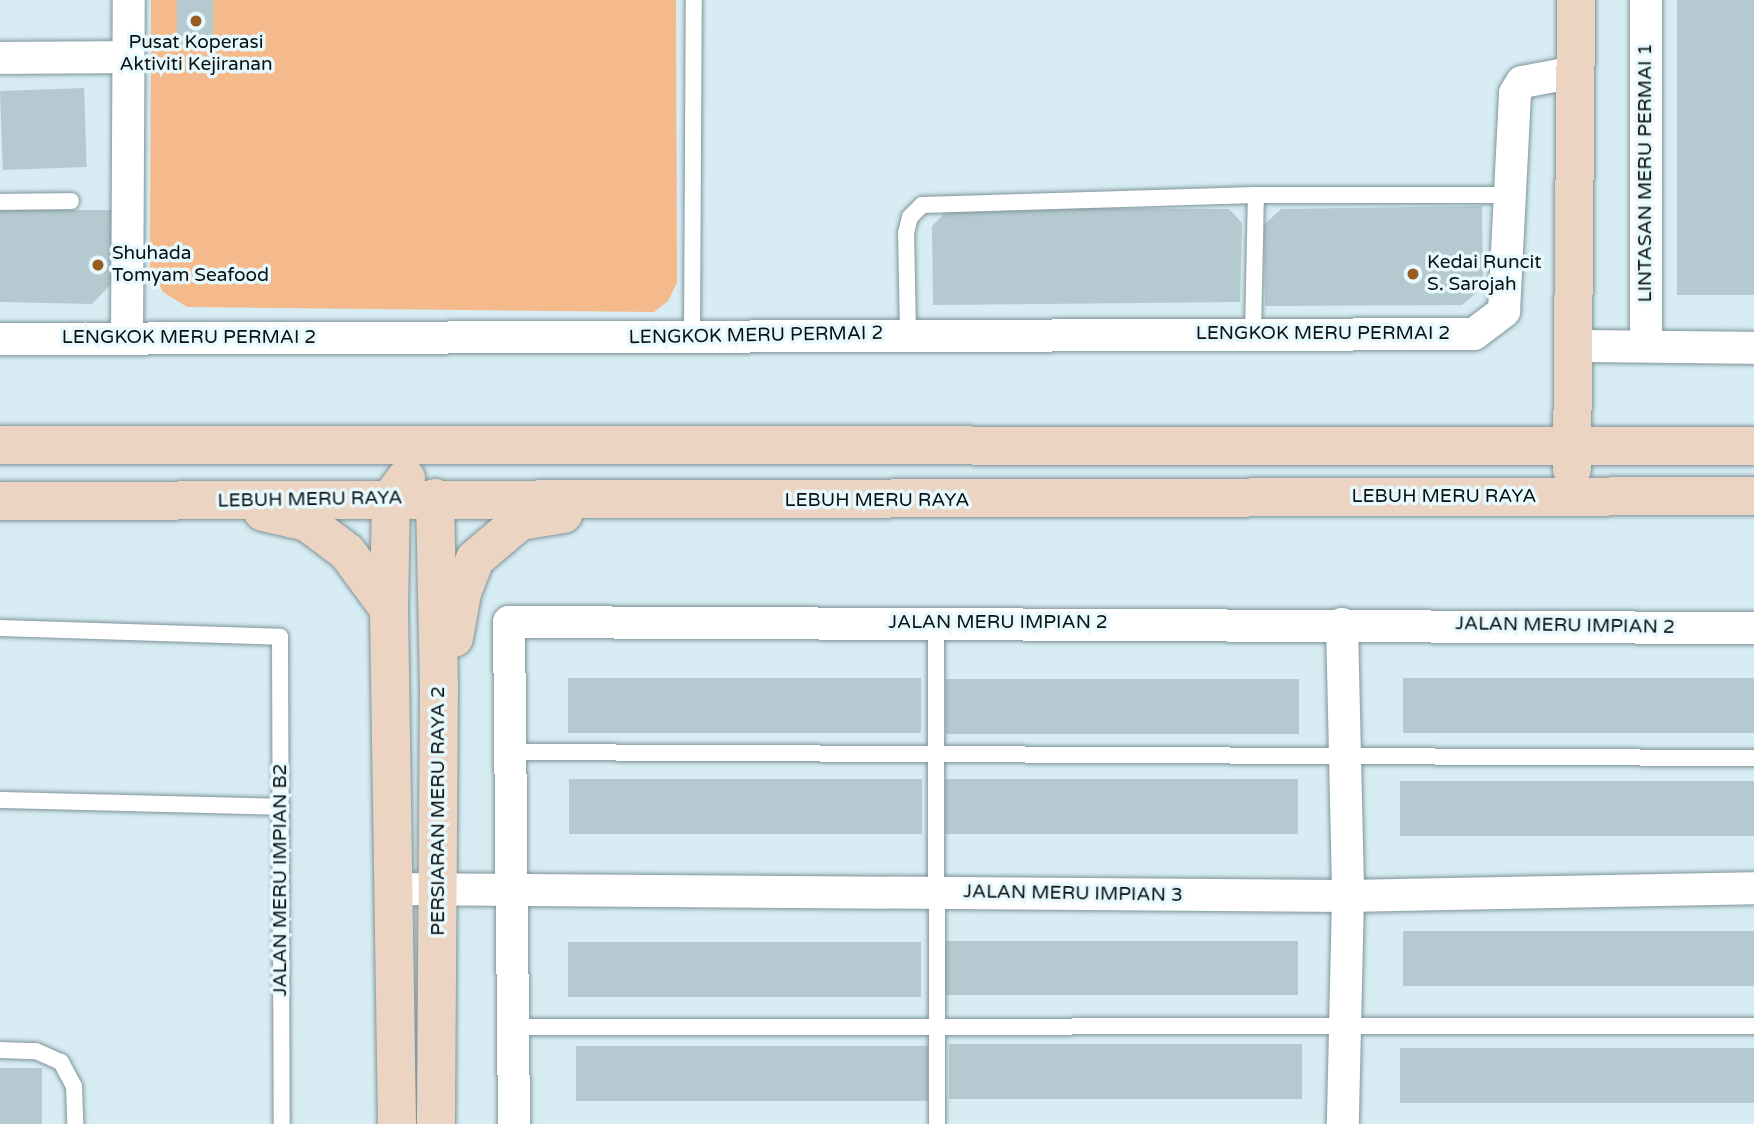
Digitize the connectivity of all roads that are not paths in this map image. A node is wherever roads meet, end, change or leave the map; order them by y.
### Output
1 (130, 0) edge
2 (694, 0) edge
3 (1576, 0) edge
4 (1646, 0) edge
5 (128, 57) junction
6 (0, 58) edge
7 (1576, 72) junction
8 (1256, 195) junction
9 (1509, 195) junction
10 (71, 201) dead end
11 (0, 202) edge
12 (908, 334) junction
13 (1253, 334) junction
14 (692, 337) junction
15 (127, 338) junction
16 (0, 339) edge
17 (1576, 346) junction
18 (1646, 346) junction
19 (1754, 348) edge
20 (188, 443) junction
21 (1573, 444) junction
22 (0, 445) edge
23 (564, 445) junction
24 (1754, 446) edge
25 (413, 490) junction
26 (1572, 496) junction
27 (1754, 496) edge
28 (665, 499) junction
29 (0, 501) edge
30 (219, 503) junction
31 (389, 609) junction
32 (936, 623) junction
33 (1342, 624) junction
34 (0, 628) edge
35 (1754, 628) edge
36 (438, 693) junction
37 (512, 752) junction
38 (937, 755) junction
39 (1754, 758) edge
40 (1344, 759) junction
41 (0, 800) edge
42 (281, 807) junction
43 (1754, 888) edge
44 (393, 889) junction
45 (439, 889) junction
46 (513, 889) junction
47 (935, 892) junction
48 (1348, 896) junction
49 (1344, 1023) junction
50 (937, 1025) junction
51 (1754, 1026) edge
52 (514, 1027) junction
53 (0, 1051) edge
54 (396, 1054) junction
55 (75, 1124) edge
56 (282, 1124) edge
57 (386, 1124) edge
58 (397, 1124) edge
59 (436, 1124) edge
60 (514, 1124) edge
61 (937, 1124) edge
62 (1343, 1124) edge

1 - 5 street
2 - 14 lane
3 - 7 main road
4 - 18 street, LINTASAN MERU PERMAI 1
5 - 6 street
5 - 15 street
7 - 9 street
7 - 17 main road
8 - 9 lane
8 - 12 lane
8 - 13 lane
9 - 13 street, LENGKOK MERU PERMAI 2
10 - 11 lane
12 - 13 street, LENGKOK MERU PERMAI 2
12 - 14 street, LENGKOK MERU PERMAI 2
14 - 15 street, LENGKOK MERU PERMAI 2
15 - 16 street, LENGKOK MERU PERMAI 2
17 - 18 street
17 - 21 main road
18 - 19 street
20 - 22 main road
20 - 23 main road
20 - 25 main road
21 - 23 main road
21 - 24 main road
21 - 26 main road
23 - 25 main road
25 - 28 main road, LEBUH MERU RAYA
25 - 30 main road, LEBUH MERU RAYA
25 - 31 main road
25 - 36 main road, PERSIARAN MERU RAYA 2
26 - 27 main road, LEBUH MERU RAYA
26 - 28 main road, LEBUH MERU RAYA
28 - 36 main road
29 - 30 main road, LEBUH MERU RAYA
30 - 31 main road
31 - 44 main road
32 - 33 street, JALAN MERU IMPIAN 2
32 - 37 street, JALAN MERU IMPIAN 2
32 - 38 lane
33 - 35 street, JALAN MERU IMPIAN 2
33 - 40 street
34 - 42 lane, JALAN MERU IMPIAN B2
36 - 45 main road, PERSIARAN MERU RAYA 2
37 - 38 lane
37 - 46 street, JALAN MERU IMPIAN 2
38 - 40 lane
38 - 47 lane
39 - 40 lane
40 - 48 street
41 - 42 lane
42 - 56 lane, JALAN MERU IMPIAN B2
43 - 48 street, JALAN MERU IMPIAN 3
44 - 45 street, JALAN MERU IMPIAN 3
44 - 54 main road
45 - 46 street, JALAN MERU IMPIAN 3
45 - 59 main road, PERSIARAN MERU RAYA 2
46 - 47 street, JALAN MERU IMPIAN 3
46 - 52 street, JALAN MERU IMPIAN 2
47 - 48 street, JALAN MERU IMPIAN 3
47 - 50 lane
48 - 49 street
49 - 50 lane
49 - 51 lane
49 - 62 street
50 - 52 lane
50 - 61 lane
52 - 60 street, JALAN MERU IMPIAN 2
53 - 55 lane
54 - 57 main road
54 - 58 main road

